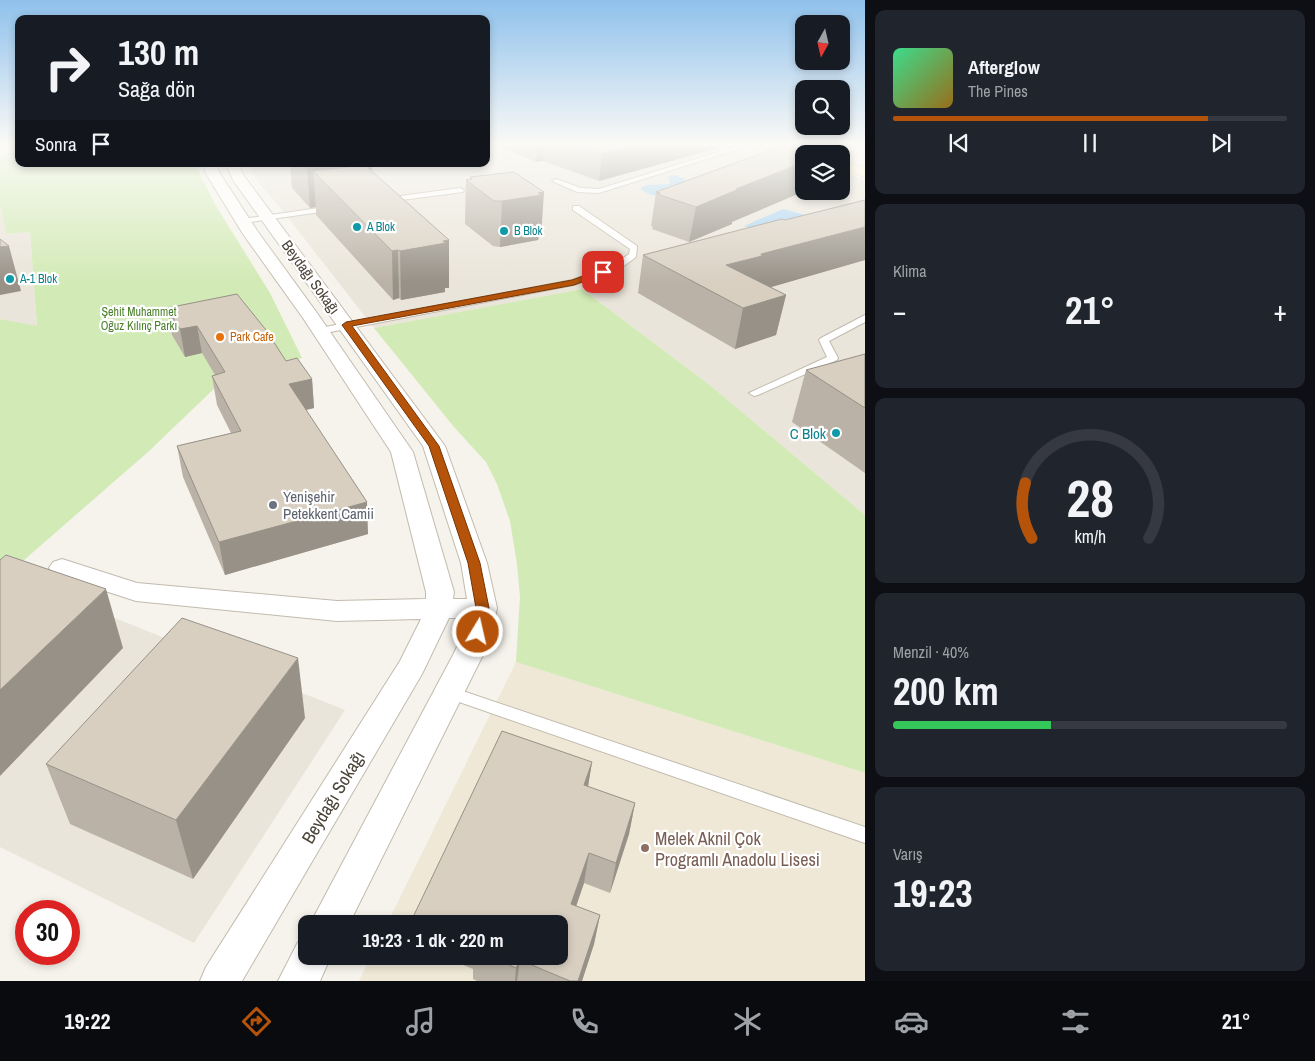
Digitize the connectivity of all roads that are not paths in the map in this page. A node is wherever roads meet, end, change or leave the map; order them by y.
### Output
1 (229, 191) edge
2 (244, 191) edge
3 (454, 191) edge
4 (373, 202) edge
5 (344, 206) edge
6 (576, 208) dead end
7 (255, 219) junction
8 (865, 318) edge
9 (346, 325) junction
10 (320, 331) junction
11 (754, 393) dead end
12 (62, 568) dead end
13 (483, 608) junction
14 (438, 610) junction
15 (448, 692) junction
16 (865, 835) edge
17 (334, 915) edge
18 (307, 965) edge
19 (220, 981) edge
20 (298, 981) edge

1 - 7 street, Beydağı Sokağı
2 - 7 street, Beydağı Sokağı
3 - 4 lane
5 - 7 lane
6 - 9 lane
7 - 9 street, Beydağı Sokağı
7 - 10 street, Beydağı Sokağı
8 - 11 lane
9 - 10 lane
9 - 13 street, Beydağı Sokağı
10 - 14 street, Beydağı Sokağı
12 - 14 street
13 - 14 street
13 - 15 street, Beydağı Sokağı
14 - 19 street, Beydağı Sokağı
15 - 16 lane
15 - 17 street, Beydağı Sokağı
18 - 20 street

